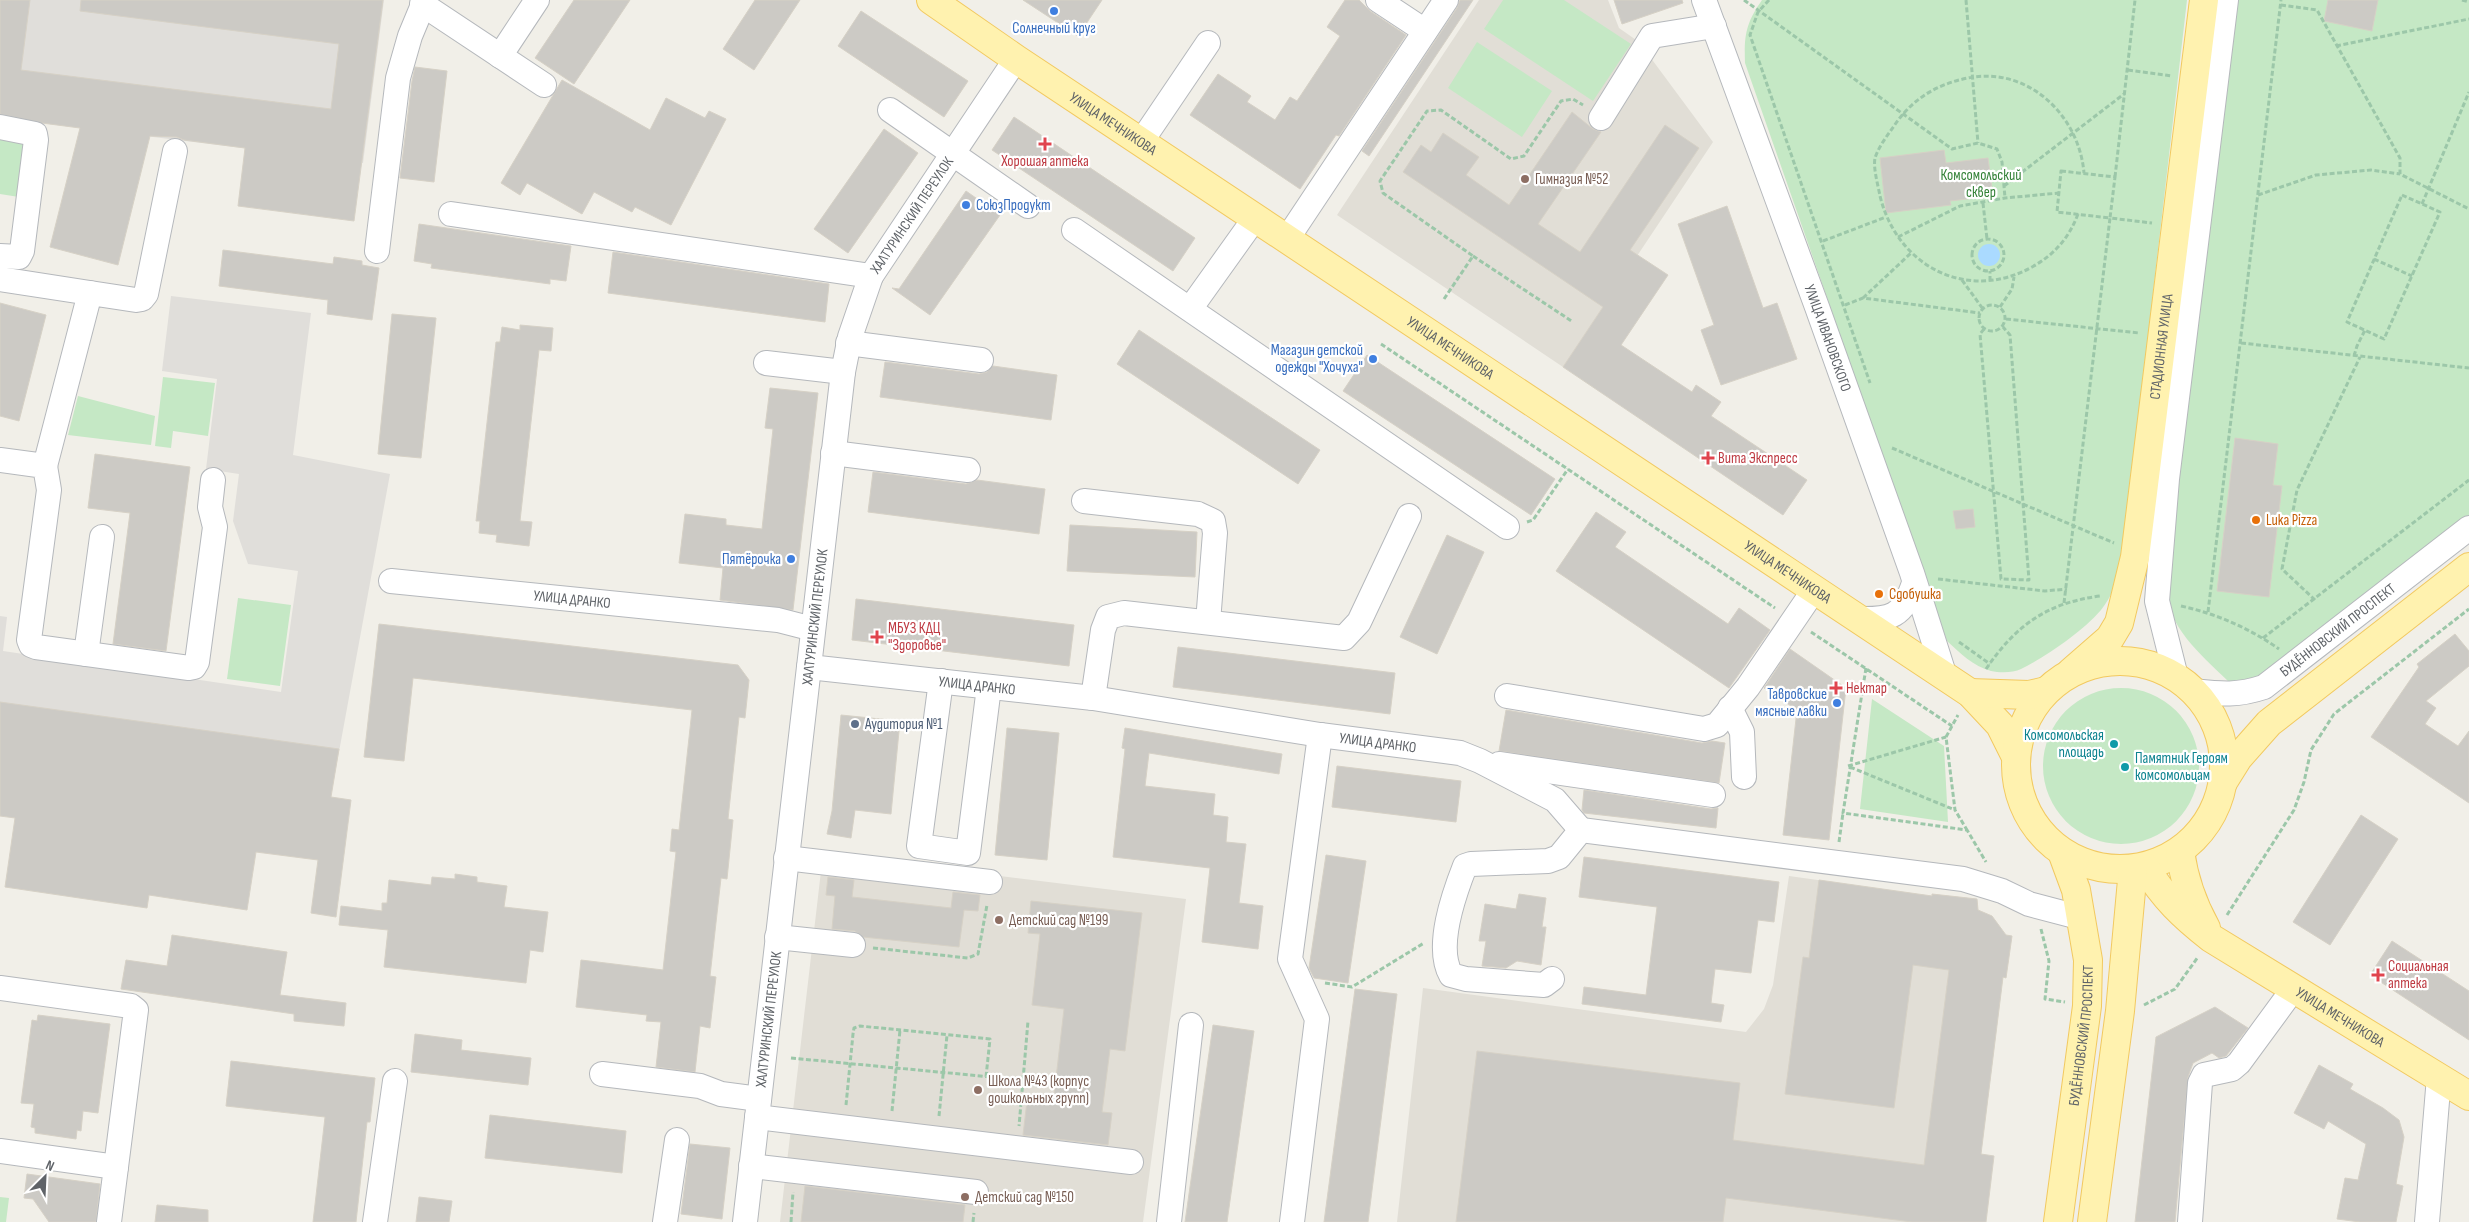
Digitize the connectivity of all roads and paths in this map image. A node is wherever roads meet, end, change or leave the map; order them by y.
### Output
1 (537, 0) edge
2 (932, 0) edge
3 (1378, 0) edge
4 (1446, 0) edge
5 (1704, 0) edge
6 (1744, 0) edge
7 (1770, 0) edge
8 (1966, 0) edge
9 (2135, 0) edge
10 (2204, 0) edge
11 (2226, 0) edge
12 (2462, 0) edge
13 (423, 2) edge
14 (2281, 2) edge
15 (2469, 2) edge
16 (1758, 12) junction
17 (2469, 19) edge
18 (1714, 26) junction
19 (1425, 32) junction
20 (1208, 43) dead end
21 (2336, 46) junction
22 (500, 56) junction
23 (1016, 59) junction
24 (2128, 70) junction
25 (1973, 77) junction
26 (2175, 77) dead end
27 (544, 85) dead end
28 (2469, 92) edge
29 (2124, 94) junction
30 (890, 110) dead end
31 (1902, 114) junction
32 (1602, 118) joint
33 (0, 127) edge
34 (2073, 132) junction
35 (1141, 142) junction
36 (1978, 143) junction
37 (175, 151) dead end
38 (952, 154) junction
39 (2084, 173) junction
40 (2400, 174) junction
41 (2115, 177) junction
42 (2004, 186) junction
43 (2429, 188) junction
44 (2059, 193) junction
45 (2258, 195) junction
46 (2005, 198) junction
47 (1983, 203) junction
48 (2422, 204) junction
49 (1028, 206) dead end
50 (2469, 209) edge
51 (451, 214) dead end
52 (2078, 214) junction
53 (1886, 217) junction
54 (1255, 218) junction
55 (2110, 218) junction
56 (2158, 224) dead end
57 (1074, 230) dead end
58 (1898, 237) junction
59 (1287, 239) junction
60 (1987, 239) junction
61 (1823, 241) junction
62 (378, 251) dead end
63 (1911, 252) junction
64 (0, 256) edge
65 (1473, 256) junction
66 (2374, 259) junction
67 (1990, 271) junction
68 (871, 276) junction
69 (2412, 276) junction
70 (2014, 277) junction
71 (0, 279) edge
72 (1962, 280) junction
73 (1990, 282) junction
74 (90, 293) junction
75 (1863, 298) junction
76 (1444, 299) dead end
77 (1845, 305) junction
78 (2000, 307) junction
79 (1190, 309) junction
80 (1983, 309) junction
81 (1980, 313) junction
82 (2006, 319) junction
83 (1573, 322) dead end
84 (2003, 327) junction
85 (2097, 328) junction
86 (1984, 329) junction
87 (2365, 330) junction
88 (2146, 334) dead end
89 (848, 343) junction
90 (2241, 343) junction
91 (1381, 344) dead end
92 (2354, 356) junction
93 (2360, 357) junction
94 (981, 360) dead end
95 (766, 363) dead end
96 (2469, 368) edge
97 (843, 372) junction
98 (1871, 385) dead end
99 (1889, 439) dead end
100 (1892, 448) junction
101 (833, 453) junction
102 (1895, 457) dead end
103 (0, 460) edge
104 (45, 466) junction
105 (1568, 469) junction
106 (968, 470) dead end
107 (213, 480) dead end
108 (2469, 480) edge
109 (1993, 493) junction
110 (1084, 501) dead end
111 (2024, 506) junction
112 (1409, 516) dead end
113 (1507, 527) joint
114 (2074, 527) junction
115 (2469, 528) edge
116 (102, 537) dead end
117 (2121, 546) dead end
118 (2469, 567) edge
119 (1927, 580) junction
120 (2015, 580) junction
121 (391, 581) dead end
122 (1939, 587) dead end
123 (2016, 589) junction
124 (2066, 589) junction
125 (1814, 590) junction
126 (2128, 596) junction
127 (2157, 600) junction
128 (2315, 600) junction
129 (2064, 603) junction
130 (2469, 609) edge
131 (2208, 612) junction
132 (1857, 619) junction
133 (1793, 620) junction
134 (1208, 622) junction
135 (814, 629) junction
136 (1955, 638) dead end
137 (86, 654) junction
138 (1990, 664) junction
139 (809, 667) junction
140 (1866, 668) junction
141 (2071, 672) junction
142 (1945, 677) junction
143 (941, 681) junction
144 (2184, 684) junction
145 (989, 687) junction
146 (2046, 691) junction
147 (1970, 693) junction
148 (1508, 696) dead end
149 (1093, 698) junction
150 (1730, 708) junction
151 (1952, 726) dead end
152 (1320, 735) junction
153 (2015, 755) junction
154 (1480, 761) junction
155 (1848, 766) junction
156 (1744, 778) dead end
157 (2223, 782) junction
158 (1713, 795) dead end
159 (1955, 810) junction
160 (1843, 813) junction
161 (1581, 830) junction
162 (1967, 830) junction
163 (2180, 851) junction
164 (2062, 852) junction
165 (786, 858) junction
166 (1837, 862) junction
167 (1989, 867) dead end
168 (2139, 868) junction
169 (990, 882) joint
170 (2029, 904) junction
171 (2082, 918) junction
172 (1447, 929) junction
173 (777, 937) junction
174 (2212, 938) junction
175 (854, 945) joint
176 (1299, 979) junction
177 (1552, 979) dead end
178 (0, 988) edge
179 (2294, 988) junction
180 (2088, 1006) junction
181 (2120, 1011) junction
182 (1028, 1020) dead end
183 (1191, 1025) dead end
184 (900, 1030) junction
185 (947, 1035) junction
186 (791, 1058) dead end
187 (850, 1063) junction
188 (897, 1068) junction
189 (943, 1073) junction
190 (602, 1074) dead end
191 (986, 1077) junction
192 (2439, 1077) junction
193 (1023, 1080) junction
194 (395, 1081) dead end
195 (2469, 1096) edge
196 (758, 1108) junction
197 (844, 1127) junction
198 (890, 1133) junction
199 (937, 1139) junction
200 (677, 1140) dead end
201 (1017, 1148) junction
202 (0, 1151) edge
203 (1131, 1162) dead end
204 (751, 1166) junction
205 (116, 1167) junction
206 (795, 1171) junction
207 (976, 1192) dead end
208 (109, 1222) edge
209 (375, 1222) edge
210 (665, 1222) edge
211 (745, 1222) edge
212 (791, 1222) edge
213 (1169, 1222) edge
214 (1292, 1222) edge
215 (2058, 1222) edge
216 (2092, 1222) edge
217 (2190, 1222) edge
218 (2427, 1222) edge

1 - 22 street
2 - 23 main road, УЛИЦА МЕЧНИКОВА
3 - 19 street
4 - 19 street
5 - 18 street, УЛИЦА ИВАНОВСКОГО
6 - 16 path
7 - 16 path
8 - 25 path
9 - 24 path
10 - 126 main road, СТАДИОННАЯ УЛИЦА
11 - 127 street, СТАДИОННАЯ УЛИЦА
12 - 15 path
13 - 22 street
13 - 62 street
14 - 21 path
14 - 45 path
16 - 31 path
16 - 61 path
17 - 21 path
18 - 32 street
18 - 119 street, УЛИЦА ИВАНОВСКОГО
19 - 59 street
20 - 35 street
21 - 40 path
22 - 27 street
23 - 35 main road, УЛИЦА МЕЧНИКОВА
23 - 38 street, ХАЛТУРИНСКИЙ ПЕРЕУЛОК
24 - 26 path
24 - 29 path
25 - 31 path
25 - 34 path
25 - 36 path
28 - 43 path
29 - 34 path
29 - 41 path
30 - 38 street
31 - 36 path
31 - 53 path
32 - 65 path
33 - 64 street
34 - 39 path
34 - 42 path
35 - 54 main road, УЛИЦА МЕЧНИКОВА
36 - 42 path
37 - 74 street
38 - 49 street
38 - 68 street, ХАЛТУРИНСКИЙ ПЕРЕУЛОК
39 - 41 path
39 - 44 path
40 - 43 path
40 - 45 path
41 - 55 path
42 - 46 path
43 - 48 path
43 - 50 path
44 - 46 path
44 - 52 path
45 - 90 path
46 - 47 path
47 - 58 path
47 - 60 path
48 - 66 path
48 - 69 path
51 - 68 street
52 - 55 path
52 - 70 path
53 - 58 path
53 - 61 path
54 - 59 main road, УЛИЦА МЕЧНИКОВА
54 - 79 street
55 - 56 path
55 - 85 path
57 - 79 street
58 - 63 path
59 - 125 main road, УЛИЦА МЕЧНИКОВА
60 - 67 path
60 - 67 path
61 - 77 path
63 - 72 path
63 - 75 path
65 - 76 path
65 - 83 path
66 - 69 path
66 - 87 path
67 - 73 path
68 - 89 street, ХАЛТУРИНСКИЙ ПЕРЕУЛОК
69 - 87 path
70 - 73 path
70 - 78 path
71 - 74 street
72 - 73 path
72 - 80 path
74 - 104 street
75 - 77 path
75 - 81 path
77 - 98 path
78 - 80 path
78 - 82 path
79 - 113 street
80 - 81 path
81 - 86 path
82 - 84 path
82 - 85 path
84 - 86 path
84 - 111 path
85 - 88 path
85 - 114 path
86 - 109 path
87 - 92 path
89 - 94 street
89 - 97 street, ХАЛТУРИНСКИЙ ПЕРЕУЛОК
90 - 92 path
90 - 131 path
91 - 105 path
92 - 93 path
93 - 96 path
93 - 128 path
95 - 97 street
97 - 101 street, ХАЛТУРИНСКИЙ ПЕРЕУЛОК
99 - 100 path
100 - 102 path
100 - 109 path
101 - 106 street
101 - 135 street, ХАЛТУРИНСКИЙ ПЕРЕУЛОК
103 - 104 street
104 - 137 street
105 - 113 path
105 - 133 path
107 - 137 street
108 - 128 path
109 - 111 path
109 - 120 path
110 - 134 street
111 - 114 path
111 - 120 path
112 - 134 street
114 - 117 path
114 - 124 path
115 - 144 street, БУДЁННОВСКИЙ ПРОСПЕКТ
116 - 137 street
118 - 157 main road, БУДЁННОВСКИЙ ПРОСПЕКТ
119 - 122 path
119 - 123 path
119 - 132 street
119 - 142 street, УЛИЦА ИВАНОВСКОГО
120 - 123 path
121 - 135 street, УЛИЦА ДРАНКО
123 - 124 path
124 - 129 path
125 - 132 main road, УЛИЦА МЕЧНИКОВА
125 - 133 street
126 - 129 path
126 - 141 main road, СТАДИОННАЯ УЛИЦА
127 - 131 path
127 - 144 street, СТАДИОННАЯ УЛИЦА
128 - 131 path
129 - 138 path
130 - 174 path
132 - 142 main road, УЛИЦА МЕЧНИКОВА
133 - 140 path
133 - 150 street
134 - 149 street
135 - 139 street, ХАЛТУРИНСКИЙ ПЕРЕУЛОК
136 - 138 path
138 - 147 path
139 - 143 street, УЛИЦА ДРАНКО
139 - 165 street, ХАЛТУРИНСКИЙ ПЕРЕУЛОК
140 - 151 path
140 - 155 path
141 - 144 main road
141 - 146 main road
142 - 147 main road, УЛИЦА МЕЧНИКОВА
143 - 145 street, УЛИЦА ДРАНКО
143 - 145 street
144 - 157 main road
145 - 149 street, УЛИЦА ДРАНКО
146 - 147 main road
146 - 153 main road
147 - 153 main road, УЛИЦА МЕЧНИКОВА
148 - 150 street
149 - 152 street, УЛИЦА ДРАНКО
150 - 156 street
152 - 154 street, УЛИЦА ДРАНКО
152 - 176 street
153 - 164 main road
154 - 158 street
154 - 161 street, УЛИЦА ДРАНКО
155 - 159 path
155 - 159 path
155 - 160 path
157 - 163 main road
159 - 162 path
160 - 162 path
160 - 166 path
161 - 166 street
161 - 172 street
162 - 167 path
163 - 168 main road
163 - 174 main road, УЛИЦА МЕЧНИКОВА
164 - 168 main road
164 - 171 main road, БУДЁННОВСКИЙ ПРОСПЕКТ
165 - 169 street
165 - 173 street, ХАЛТУРИНСКИЙ ПЕРЕУЛОК
166 - 170 street
168 - 174 main road, УЛИЦА МЕЧНИКОВА
168 - 181 main road
169 - 175 path
170 - 171 street
170 - 180 path
171 - 180 main road, БУДЁННОВСКИЙ ПРОСПЕКТ
172 - 176 path
172 - 177 street
173 - 175 street
173 - 196 street, ХАЛТУРИНСКИЙ ПЕРЕУЛОК
174 - 179 main road, УЛИЦА МЕЧНИКОВА
174 - 181 path
176 - 214 street
178 - 205 street
179 - 192 main road, УЛИЦА МЕЧНИКОВА
179 - 217 street
180 - 215 main road, БУДЁННОВСКИЙ ПРОСПЕКТ
181 - 216 main road
182 - 193 path
183 - 213 street
184 - 185 path
184 - 187 path
184 - 188 path
185 - 189 path
185 - 191 path
186 - 187 path
187 - 188 path
187 - 197 path
188 - 189 path
188 - 198 path
189 - 191 path
189 - 199 path
190 - 196 street
191 - 193 path
192 - 195 main road, УЛИЦА МЕЧНИКОВА
192 - 218 street
193 - 201 path
194 - 209 street
196 - 197 street
196 - 204 street, ХАЛТУРИНСКИЙ ПЕРЕУЛОК
197 - 198 street
198 - 199 street
199 - 201 street
200 - 210 street
201 - 203 street
202 - 205 street
204 - 206 street
204 - 211 street, ХАЛТУРИНСКИЙ ПЕРЕУЛОК
205 - 208 street
206 - 207 street
206 - 212 path

